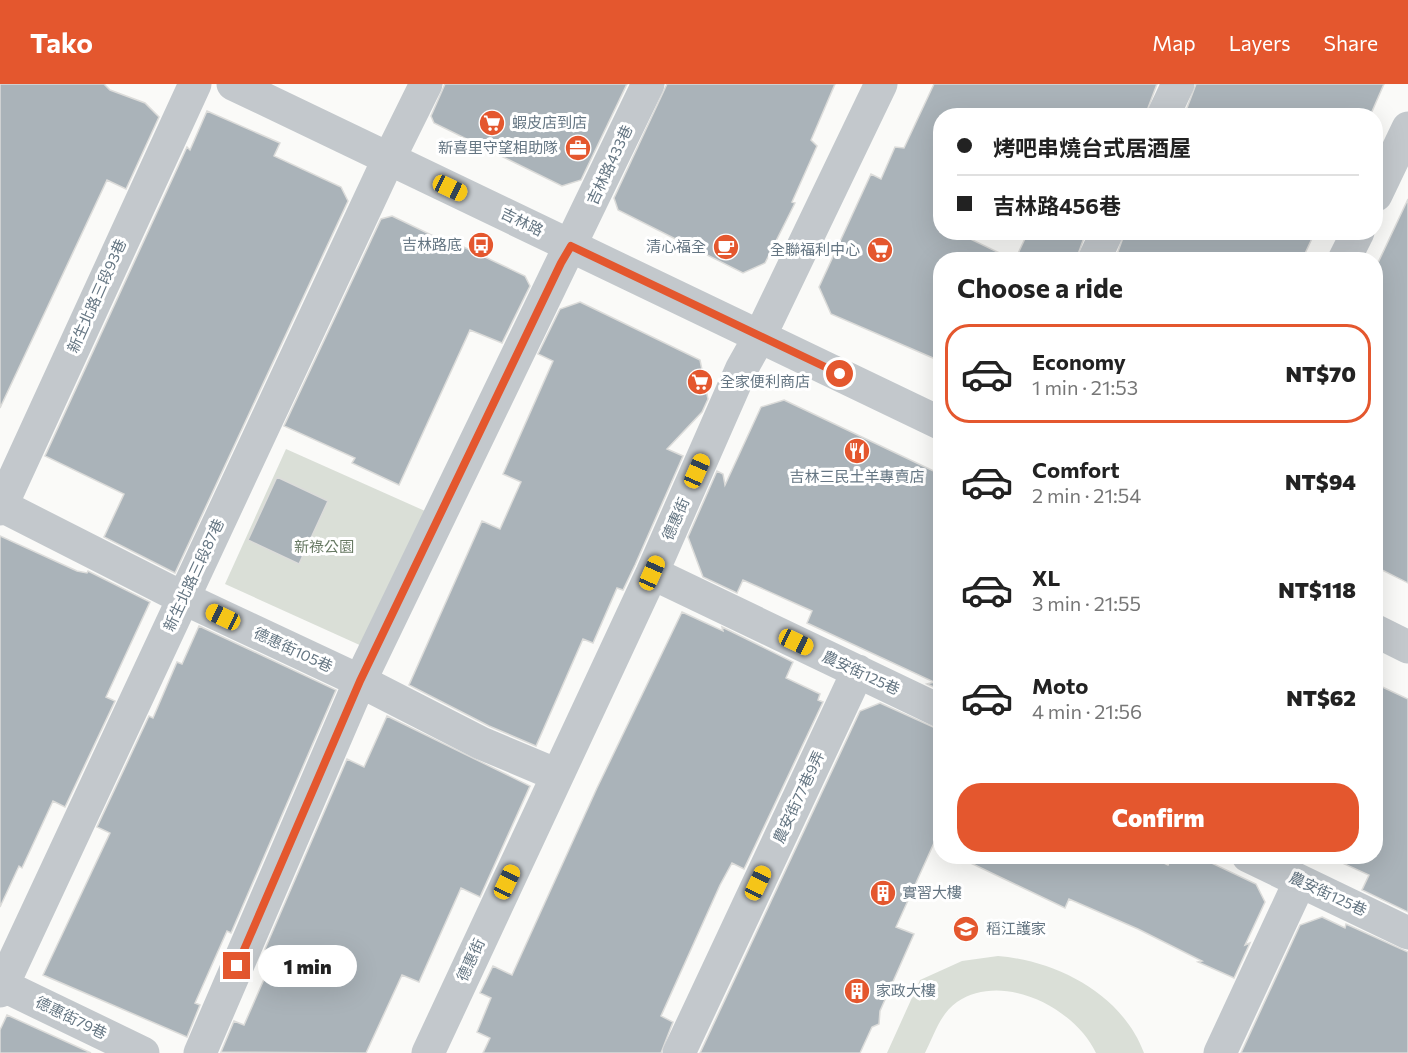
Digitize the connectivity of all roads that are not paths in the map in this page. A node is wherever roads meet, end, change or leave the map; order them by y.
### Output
1 (195, 84) edge
2 (233, 84) edge
3 (426, 84) edge
4 (648, 84) edge
5 (881, 84) edge
6 (1178, 84) edge
7 (1167, 108) edge
8 (1408, 128) edge
9 (390, 159) junction
10 (1383, 180) edge
11 (571, 246) junction
12 (760, 336) junction
13 (933, 420) edge
14 (0, 506) edge
15 (652, 573) junction
16 (183, 598) junction
17 (1383, 634) edge
18 (1408, 645) edge
19 (858, 671) junction
20 (360, 681) junction
21 (933, 708) edge
22 (557, 775) junction
23 (1265, 864) edge
24 (1300, 881) junction
25 (1408, 933) edge
26 (1, 986) edge
27 (143, 1053) edge
28 (200, 1053) edge
29 (428, 1053) edge
30 (679, 1053) edge
31 (1220, 1053) edge

1 - 14 street, 新生北路三段93巷
2 - 9 street, 吉林路
3 - 9 street, 新生北路三段87巷
4 - 11 street, 吉林路433巷
5 - 12 street, 德惠街
6 - 7 street
8 - 10 street
9 - 11 street, 吉林路
9 - 16 street, 新生北路三段87巷
11 - 12 street, 吉林路
11 - 20 street, 吉林路433巷
12 - 13 street, 吉林路
12 - 15 street, 德惠街
14 - 16 street, 德惠街105巷
15 - 19 street, 農安街125巷
15 - 22 street, 德惠街
16 - 20 street, 德惠街105巷
16 - 26 street, 新生北路三段87巷
17 - 18 street
19 - 21 street, 農安街125巷
19 - 30 street, 農安街77巷9弄
20 - 22 street, 德惠街105巷
20 - 28 street, 吉林路433巷
22 - 29 street, 德惠街
23 - 24 street, 農安街125巷
24 - 25 street, 農安街125巷
24 - 31 street
26 - 27 street, 德惠街79巷

